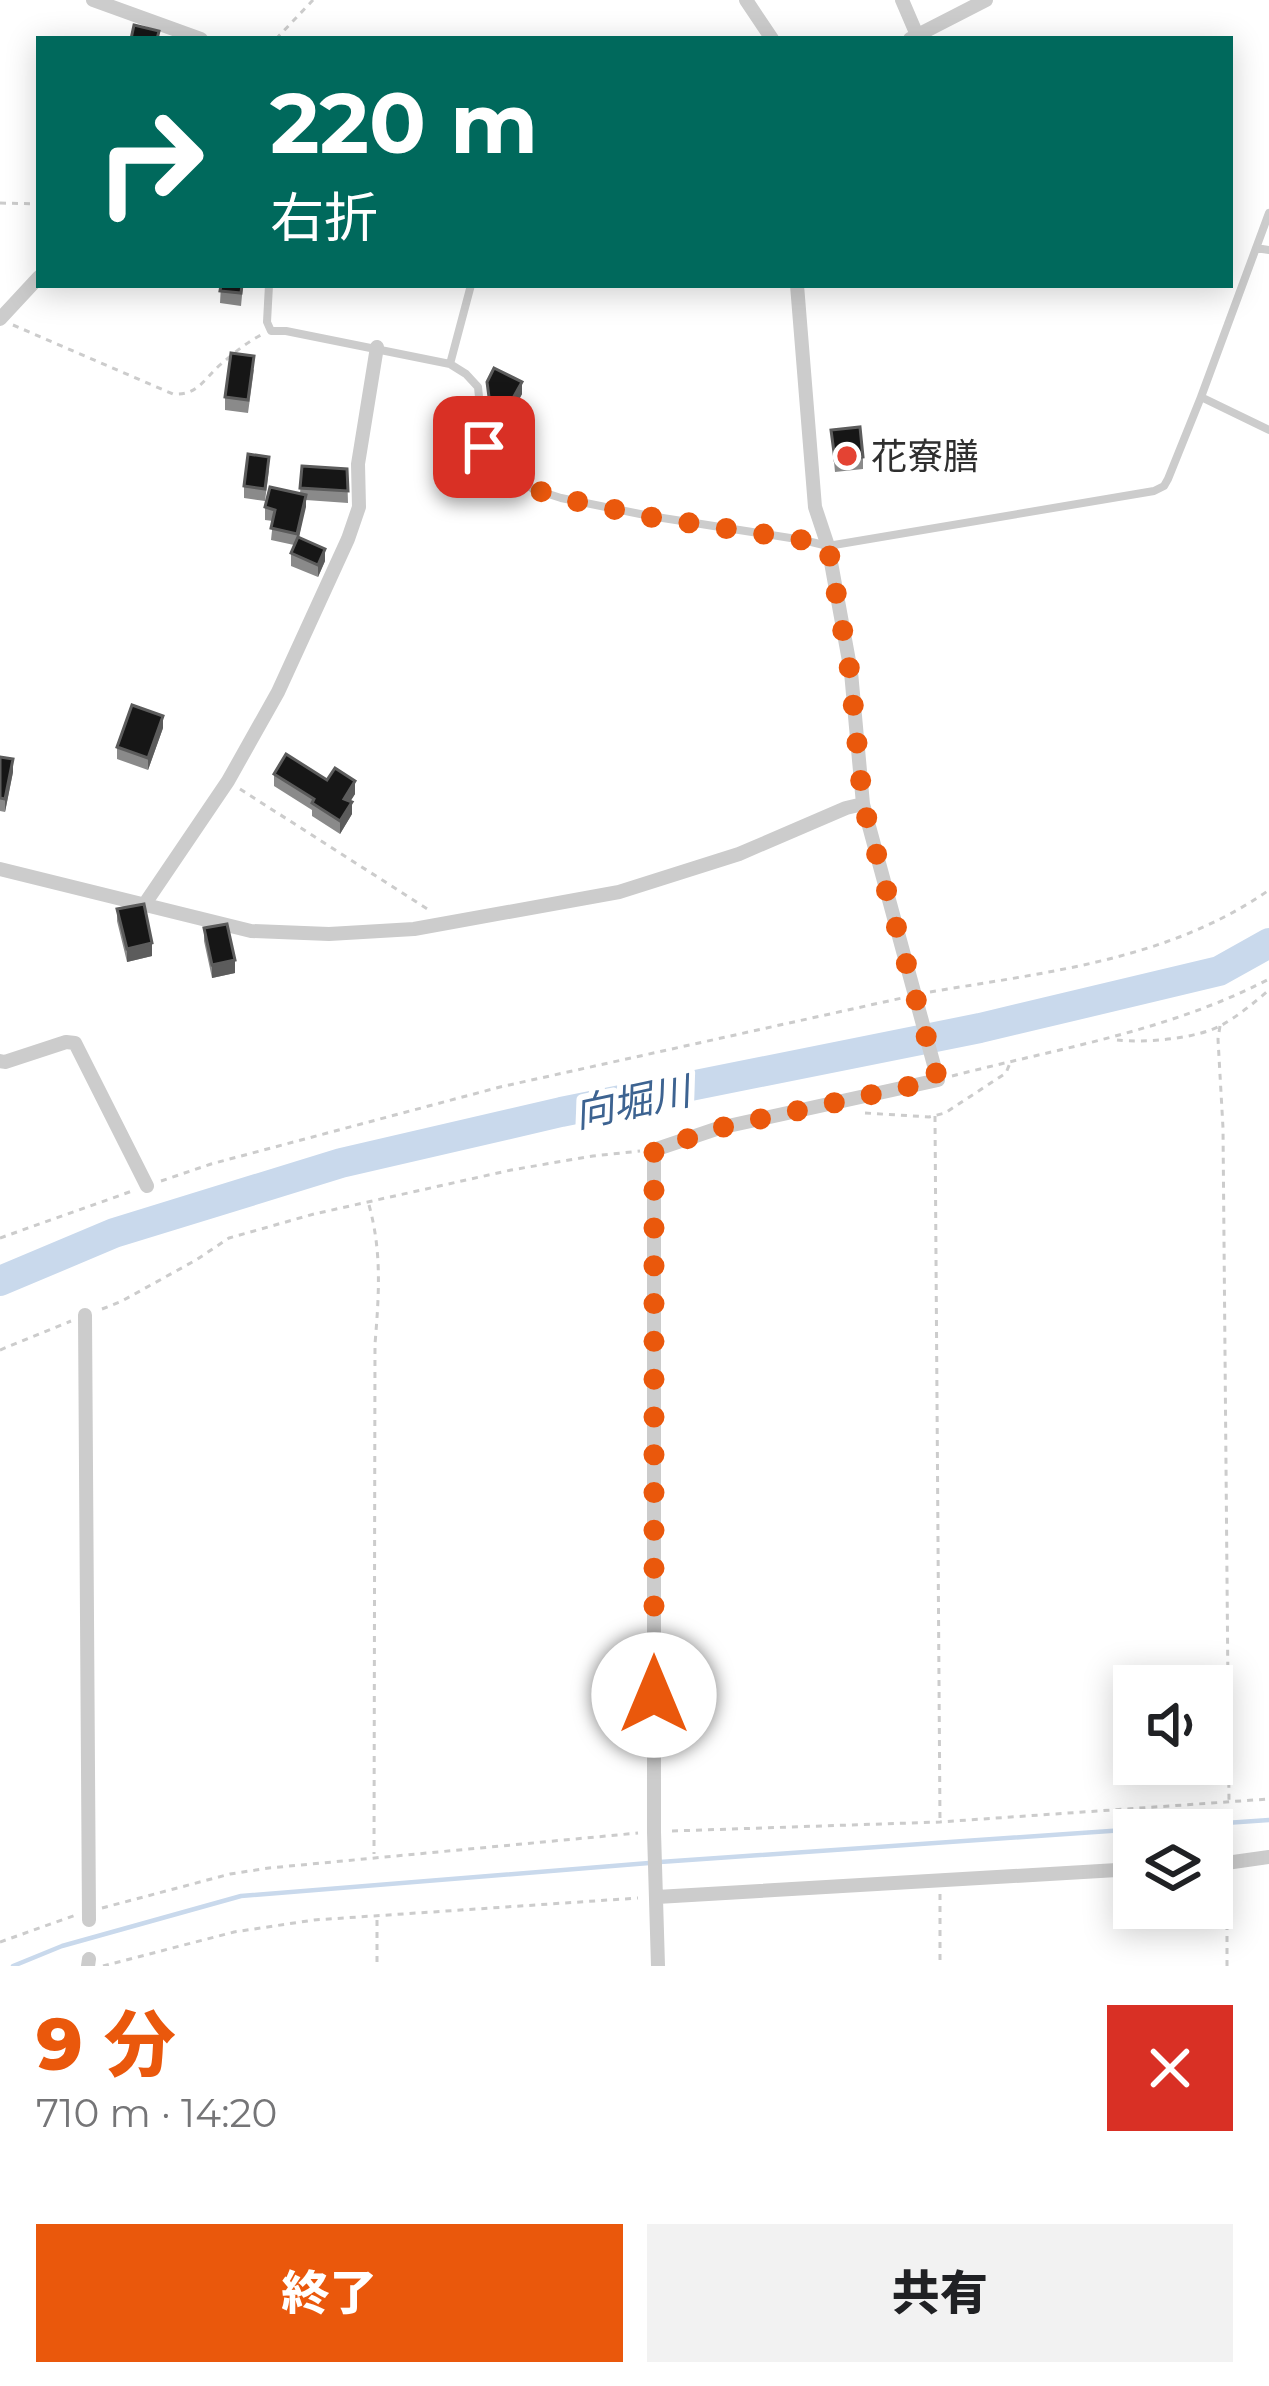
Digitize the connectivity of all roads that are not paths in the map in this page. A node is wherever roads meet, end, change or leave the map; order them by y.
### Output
1 (93, 0) edge
2 (746, 0) edge
3 (902, 0) edge
4 (986, 0) edge
5 (193, 36) edge
6 (770, 36) edge
7 (913, 36) edge
8 (915, 36) edge
9 (1269, 213) edge
10 (1256, 248) junction
11 (1269, 250) edge
12 (36, 280) edge
13 (269, 288) edge
14 (470, 288) edge
15 (797, 288) edge
16 (0, 319) edge
17 (377, 347) junction
18 (449, 364) junction
19 (1201, 397) junction
20 (1269, 430) edge
21 (828, 546) junction
22 (863, 804) junction
23 (0, 869) edge
24 (144, 905) junction
25 (2, 1067) edge
26 (147, 1186) road end
27 (86, 1315) road end
28 (1269, 1858) edge
29 (1233, 1862) edge
30 (1113, 1870) edge
31 (657, 1892) junction
32 (88, 1916) road end
33 (658, 1966) edge

1 - 5 street
2 - 6 street
3 - 7 street
4 - 8 street
9 - 10 lane
10 - 11 lane
10 - 19 lane
12 - 16 street
13 - 17 lane
14 - 18 lane
15 - 21 street
17 - 18 lane
17 - 24 street
18 - 21 lane
19 - 20 lane
19 - 21 lane
21 - 22 street
22 - 24 street
22 - 31 street
23 - 24 street
25 - 26 street
27 - 32 street
28 - 29 street
30 - 31 street
31 - 33 street

